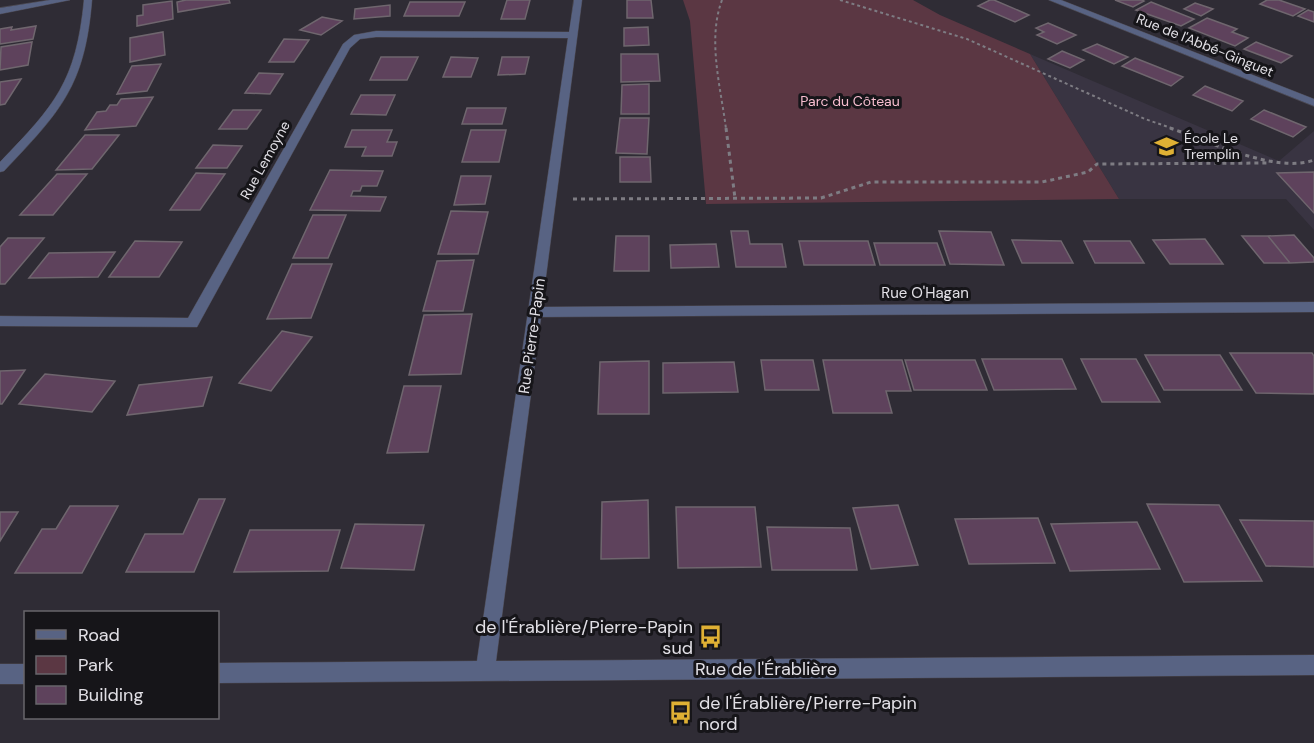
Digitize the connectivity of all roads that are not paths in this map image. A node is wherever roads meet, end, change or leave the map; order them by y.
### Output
1 (66, 0) edge
2 (88, 0) edge
3 (578, 0) edge
4 (1053, 0) edge
5 (0, 11) edge
6 (573, 35) junction
7 (1314, 103) edge
8 (0, 169) edge
9 (1314, 307) edge
10 (536, 312) junction
11 (0, 321) edge
12 (1314, 665) edge
13 (485, 672) junction
14 (219, 673) edge

1 - 5 street
2 - 8 street
3 - 6 street, Rue Pierre-Papin
4 - 7 street, Rue de l'Abbé-Ginguet
6 - 10 street, Rue Pierre-Papin
6 - 11 street, Rue Lemoyne
9 - 10 street, Rue O'Hagan
10 - 13 street, Rue Pierre-Papin
12 - 13 street, Rue de l'Érablière
13 - 14 street, Rue de l'Érablière

